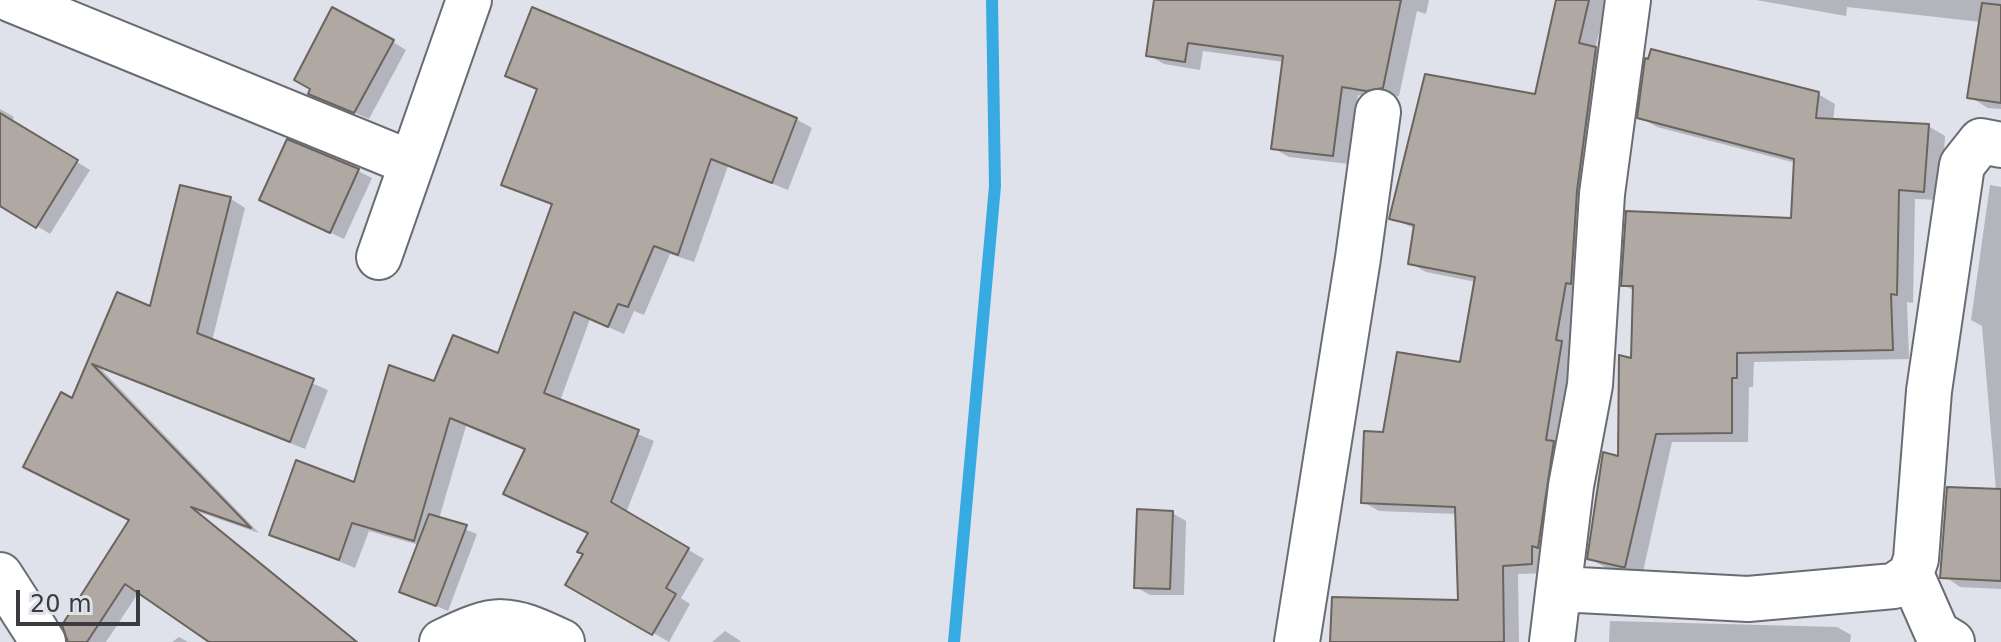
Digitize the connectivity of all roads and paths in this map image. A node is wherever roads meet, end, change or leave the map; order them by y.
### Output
1 (10, 0) edge
2 (469, 0) edge
3 (1628, 0) edge
4 (0, 17) edge
5 (1378, 112) dead end
6 (2001, 145) edge
7 (411, 163) junction
8 (379, 257) dead end
9 (1911, 574) junction
10 (0, 575) edge
11 (1560, 589) junction
12 (43, 642) edge
13 (442, 642) edge
14 (562, 642) edge
15 (1297, 642) edge
16 (1552, 642) edge
17 (1952, 642) edge

1 - 4 street
1 - 7 street
2 - 7 street
3 - 11 street
5 - 15 street
6 - 9 street
7 - 8 street
9 - 11 street
9 - 17 street
10 - 12 street
11 - 16 street
13 - 14 street

